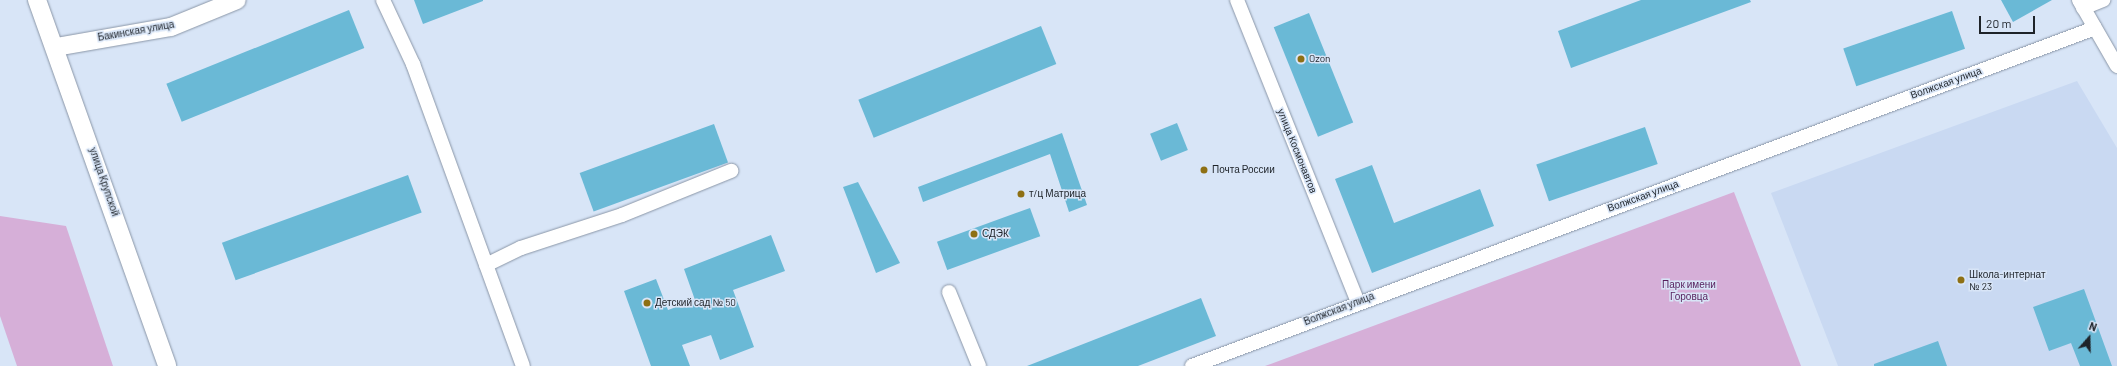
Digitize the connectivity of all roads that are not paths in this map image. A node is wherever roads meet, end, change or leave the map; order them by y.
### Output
1 (37, 0) edge
2 (237, 0) edge
3 (383, 0) edge
4 (1237, 0) edge
5 (2102, 0) edge
6 (2081, 4) edge
7 (2095, 28) junction
8 (56, 47) junction
9 (2117, 66) edge
10 (731, 171) dead end
11 (486, 266) junction
12 (949, 292) dead end
13 (1358, 302) junction
14 (167, 366) edge
15 (523, 366) edge
16 (979, 366) edge
17 (1192, 366) edge

1 - 8 street, улица Крупской
2 - 8 street, Бакинская улица
3 - 11 street
4 - 13 street, улица Космонавтов
5 - 6 street
6 - 7 street
7 - 9 street
7 - 13 street, Волжская улица
8 - 14 street, улица Крупской
10 - 11 street
11 - 15 street
12 - 16 street
13 - 17 street, Волжская улица

